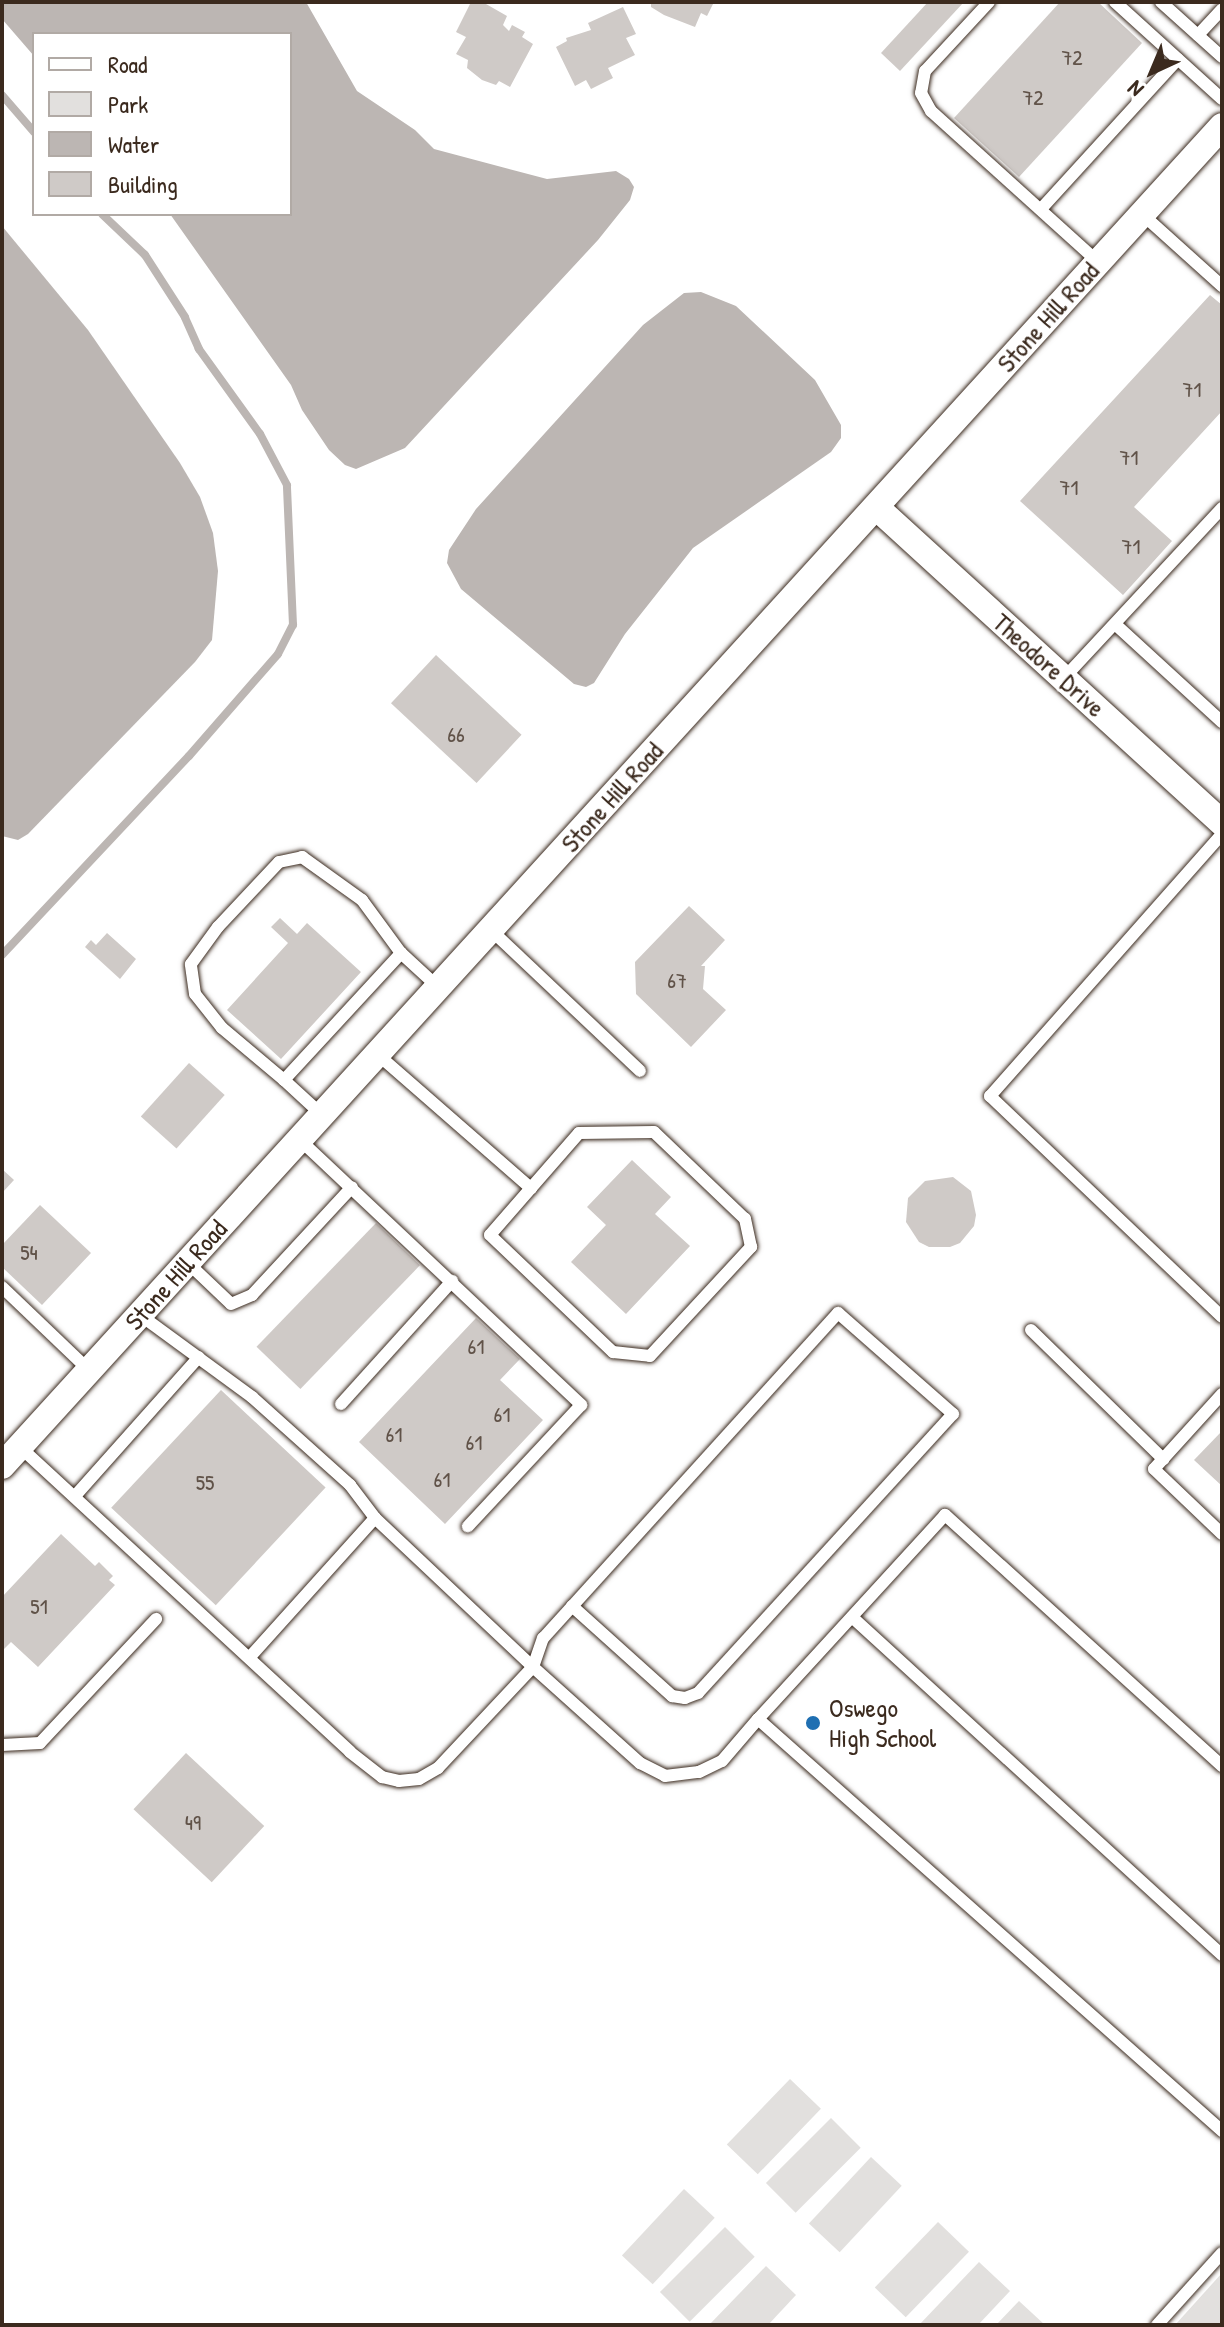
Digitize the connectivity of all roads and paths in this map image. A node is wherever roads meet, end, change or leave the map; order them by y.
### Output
1 (989, 2) edge
2 (1115, 2) edge
3 (1161, 2) edge
4 (1222, 9) edge
5 (1198, 35) junction
6 (1222, 57) edge
7 (1178, 59) junction
8 (1222, 99) edge
9 (1222, 126) edge
10 (1041, 209) junction
11 (1142, 214) junction
12 (1098, 262) junction
13 (1222, 286) edge
14 (876, 507) junction
15 (1222, 508) edge
16 (1115, 624) junction
17 (1064, 678) junction
18 (1222, 722) edge
19 (1222, 823) edge
20 (1222, 834) edge
21 (491, 930) junction
22 (401, 953) junction
23 (438, 987) junction
24 (376, 1053) junction
25 (640, 1071) dead end
26 (284, 1080) junction
27 (321, 1114) junction
28 (299, 1139) junction
29 (352, 1187) junction
30 (531, 1188) junction
31 (188, 1263) junction
32 (452, 1281) junction
33 (2, 1287) edge
34 (140, 1315) junction
35 (1222, 1317) edge
36 (1031, 1330) dead end
37 (199, 1357) junction
38 (89, 1370) junction
39 (1222, 1394) edge
40 (341, 1404) dead end
41 (20, 1447) junction
42 (1163, 1459) junction
43 (2, 1466) edge
44 (75, 1496) junction
45 (375, 1518) junction
46 (468, 1526) dead end
47 (1222, 1534) edge
48 (572, 1606) junction
49 (852, 1617) junction
50 (156, 1619) dead end
51 (249, 1658) junction
52 (533, 1667) junction
53 (758, 1719) junction
54 (2, 1745) edge
55 (1222, 1766) edge
56 (1222, 1955) edge
57 (1222, 2131) edge
58 (1222, 2253) edge
59 (1157, 2325) edge

1 - 10 lane
2 - 7 lane
3 - 5 lane
4 - 5 lane
5 - 6 lane
7 - 8 lane
7 - 10 lane
9 - 11 street, Stone Hill Road
10 - 12 lane
11 - 12 street, Stone Hill Road
11 - 13 lane
12 - 14 street, Stone Hill Road
14 - 17 street, Theodore Drive
14 - 21 street, Stone Hill Road
15 - 16 lane
16 - 17 lane
16 - 18 lane
17 - 19 street, Theodore Drive
20 - 35 lane
21 - 23 street, Stone Hill Road
21 - 25 lane
22 - 23 lane
22 - 26 lane
22 - 26 lane
23 - 24 street, Stone Hill Road
24 - 27 street, Stone Hill Road
24 - 30 lane
26 - 27 lane
27 - 28 street, Stone Hill Road
28 - 29 lane
28 - 31 street, Stone Hill Road
29 - 31 lane
29 - 32 lane
30 - 30 lane
31 - 34 street, Stone Hill Road
32 - 40 lane
32 - 46 lane
33 - 38 lane
34 - 37 lane
34 - 38 street, Stone Hill Road
36 - 42 lane
37 - 44 lane
37 - 45 lane
38 - 41 street, Stone Hill Road
39 - 42 lane
41 - 43 street, Stone Hill Road
41 - 44 lane
42 - 47 lane
44 - 51 lane
45 - 51 lane
45 - 52 lane
48 - 48 lane
48 - 52 lane
49 - 53 lane
49 - 55 lane
49 - 56 lane
50 - 54 lane
51 - 52 lane
52 - 53 lane
53 - 57 lane
58 - 59 lane

